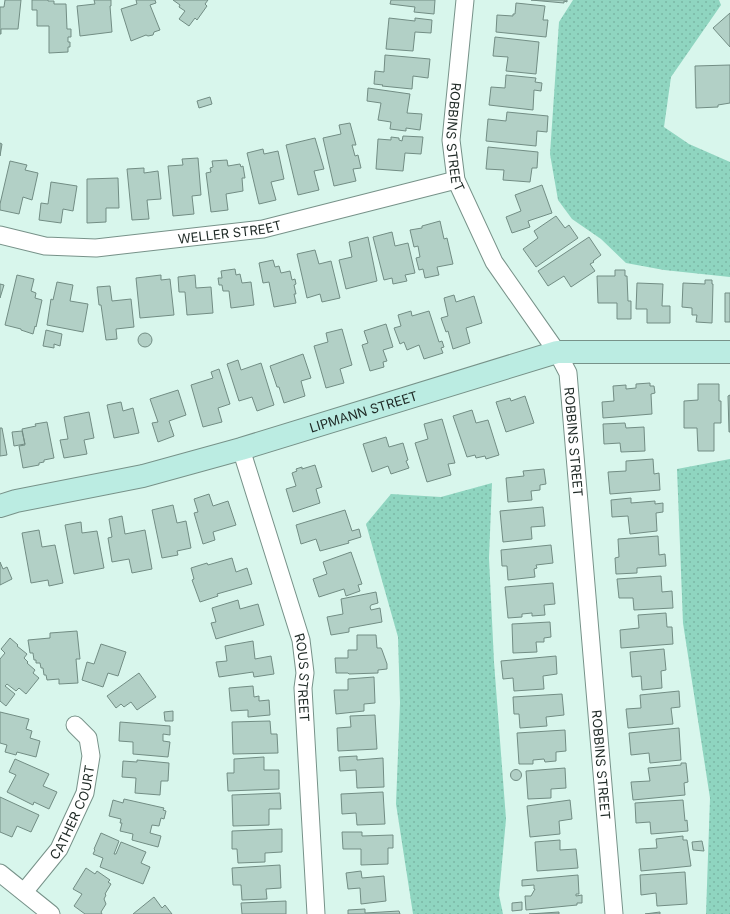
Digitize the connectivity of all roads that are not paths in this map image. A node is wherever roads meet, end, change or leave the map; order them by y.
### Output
1 (465, 0) edge
2 (456, 180) junction
3 (0, 235) edge
4 (556, 352) junction
5 (730, 352) edge
6 (241, 449) junction
7 (0, 506) edge
8 (76, 725) dead end
9 (0, 872) edge
10 (24, 892) junction
11 (51, 914) edge
12 (316, 914) edge
13 (614, 914) edge

1 - 2 street, ROBBINS STREET
2 - 3 street, WELLER STREET
2 - 4 street, ROBBINS STREET
4 - 5 street, LIPMANN STREET
4 - 6 street, LIPMANN STREET
4 - 13 street, ROBBINS STREET
6 - 7 street, LIPMANN STREET
6 - 12 street, ROUS STREET
8 - 10 street, CATHER COURT
9 - 10 street
10 - 11 street

